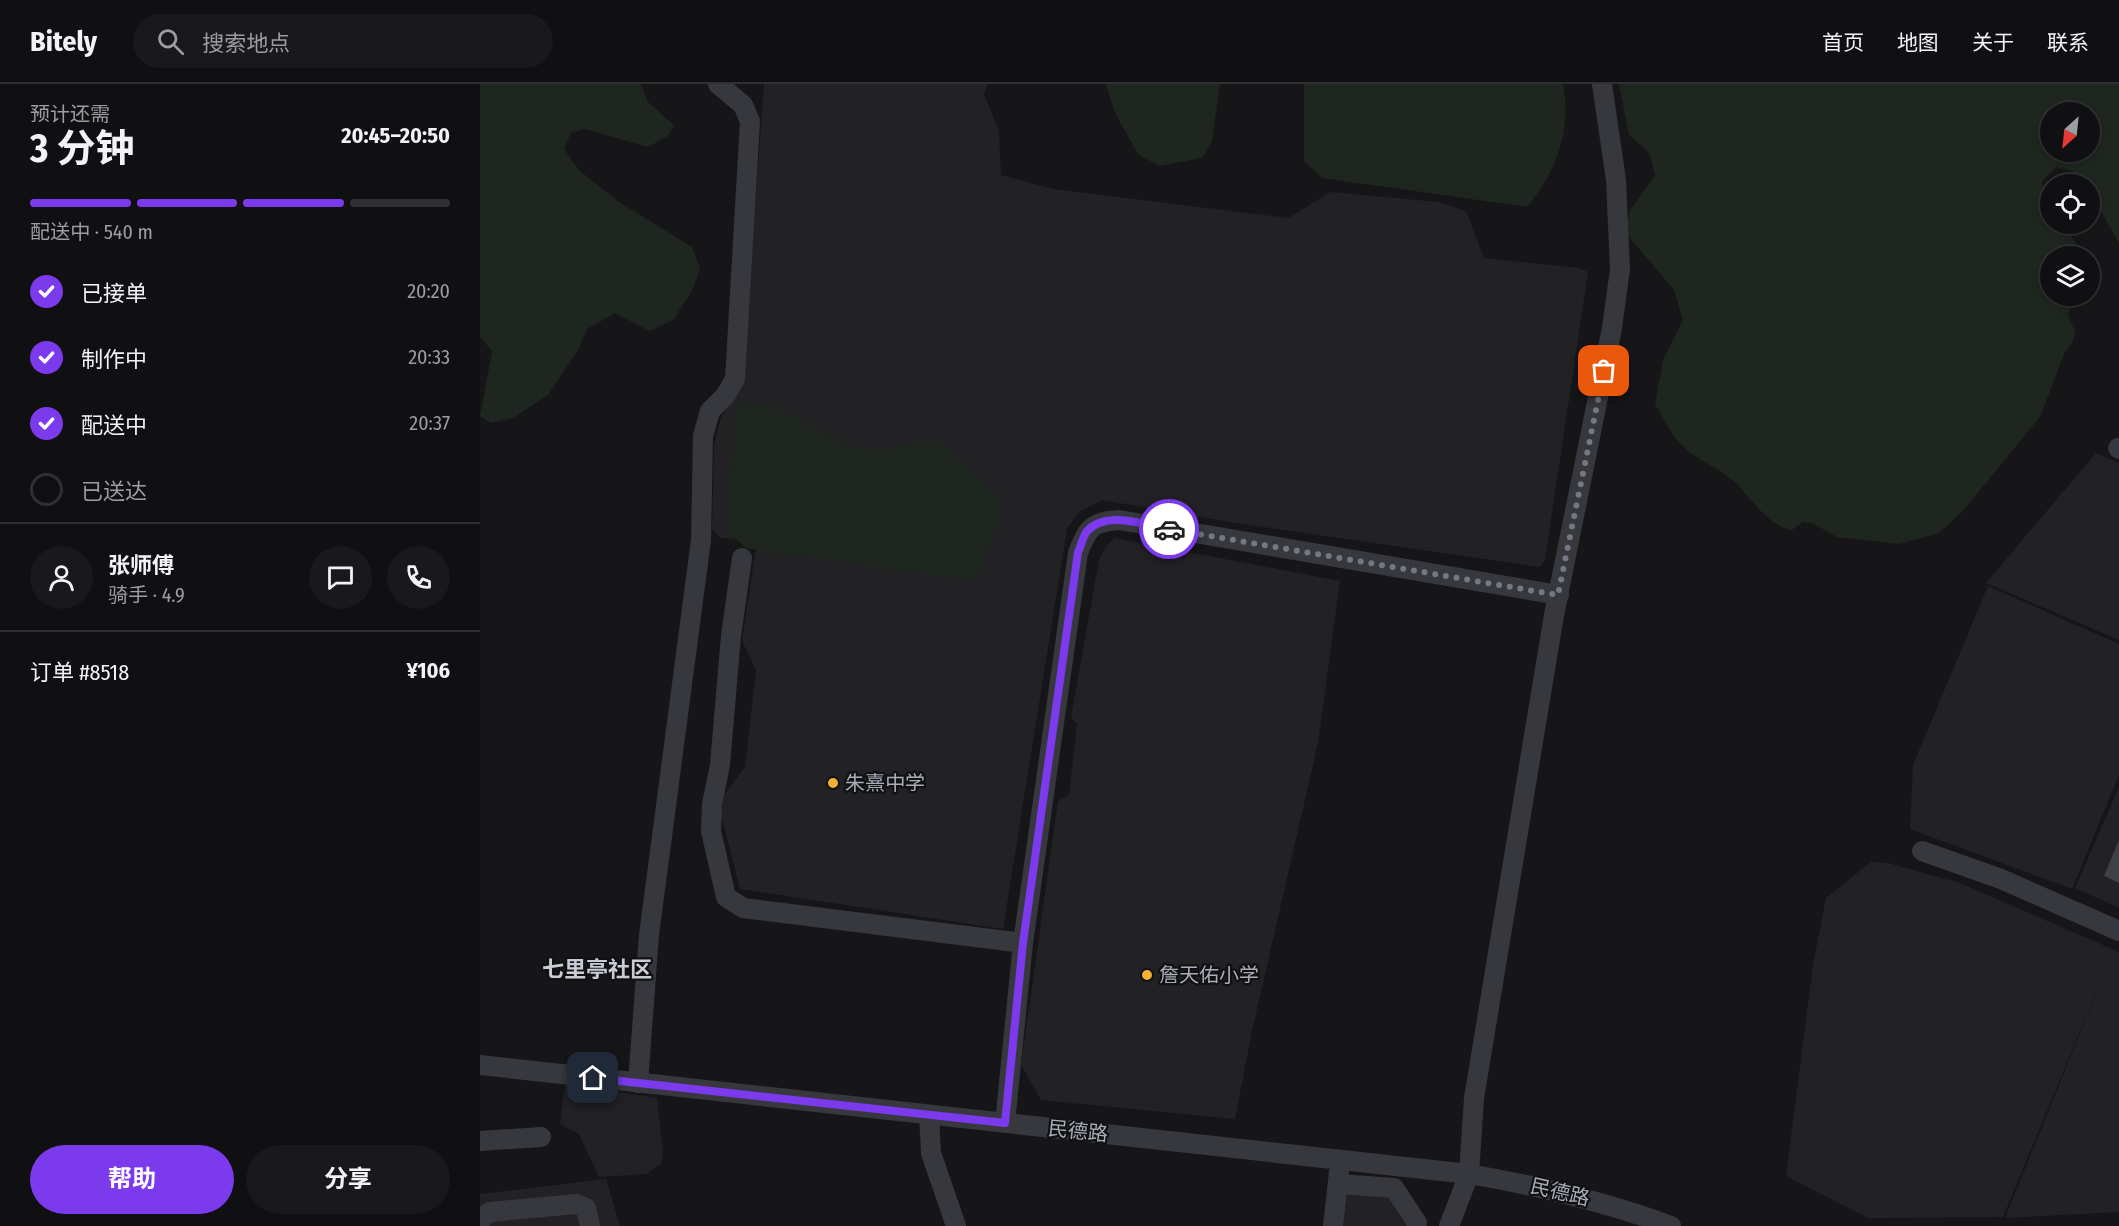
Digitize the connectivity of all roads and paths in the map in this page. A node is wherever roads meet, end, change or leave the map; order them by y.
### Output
1 (718, 84) edge
2 (1602, 84) edge
3 (742, 558) dead end
4 (1558, 595) junction
5 (1922, 851) dead end
6 (2119, 931) edge
7 (1023, 943) junction
8 (480, 1065) edge
9 (638, 1083) junction
10 (929, 1115) junction
11 (1005, 1123) junction
12 (541, 1137) dead end
13 (480, 1141) edge
14 (1340, 1160) junction
15 (1469, 1174) junction
16 (1338, 1184) junction
17 (481, 1219) edge
18 (590, 1226) edge
19 (956, 1226) edge
20 (1333, 1226) edge
21 (1416, 1226) edge
22 (1449, 1226) edge
23 (1671, 1226) edge

1 - 9 street
2 - 4 street
3 - 7 street
4 - 7 street
4 - 15 street
5 - 6 street
7 - 11 street
8 - 9 street, 民德路
9 - 10 street, 民德路
10 - 11 street, 民德路
10 - 19 street
11 - 14 street, 民德路
12 - 13 street
14 - 15 street, 民德路
14 - 16 street
15 - 22 street
15 - 23 street, 民德路
16 - 20 street
16 - 21 street
17 - 18 street

